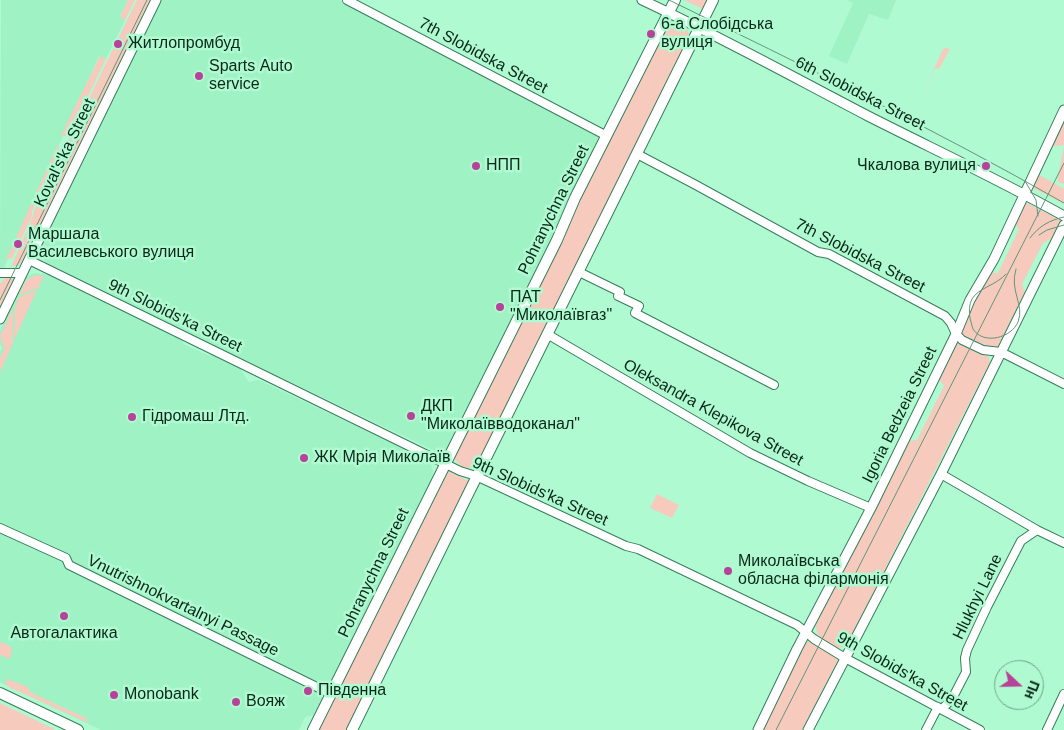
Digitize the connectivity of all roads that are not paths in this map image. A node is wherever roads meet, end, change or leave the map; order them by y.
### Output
1 (156, 0) edge
2 (347, 0) edge
3 (642, 0) edge
4 (675, 0) edge
5 (713, 0) edge
6 (669, 12) junction
7 (699, 27) junction
8 (1064, 110) edge
9 (606, 136) junction
10 (637, 154) junction
11 (1024, 194) junction
12 (1064, 216) edge
13 (1064, 225) edge
14 (29, 260) junction
15 (579, 272) junction
16 (0, 273) edge
17 (22, 273) junction
18 (0, 319) edge
19 (546, 334) junction
20 (956, 334) junction
21 (1001, 352) junction
22 (1064, 384) edge
23 (774, 385) dead end
24 (444, 463) junction
25 (940, 474) junction
26 (476, 476) junction
27 (871, 508) junction
28 (0, 528) edge
29 (1037, 530) junction
30 (1064, 543) edge
31 (806, 633) junction
32 (845, 658) junction
33 (0, 693) edge
34 (331, 694) junction
35 (1064, 694) edge
36 (940, 708) junction
37 (78, 730) edge
38 (313, 730) edge
39 (352, 730) edge
40 (758, 730) edge
41 (808, 730) edge
42 (926, 730) edge
43 (980, 730) edge
44 (1047, 730) edge

1 - 14 street, Koval's'ka Street
2 - 9 street, 7th Slobidska Street
3 - 6 street, 6th Slobidska Street
4 - 6 main road, Pohranychna Street
5 - 7 main road
6 - 7 street, 6th Slobidska Street
6 - 9 main road, Pohranychna Street
7 - 10 main road
7 - 11 street, 6th Slobidska Street
8 - 11 street, Igoria Bedzeia Street
9 - 24 main road, Pohranychna Street
10 - 15 main road
10 - 20 street, 7th Slobidska Street
11 - 12 street, 6th Slobidska Street
11 - 20 street, Igoria Bedzeia Street
13 - 21 street
14 - 17 street, Koval's'ka Street
14 - 24 street, 9th Slobids'ka Street
15 - 19 main road
15 - 23 street
16 - 17 street
17 - 18 street, Koval's'ka Street
19 - 26 main road
19 - 27 street, Oleksandra Klepikova Street
20 - 21 street, 7th Slobidska Street
20 - 27 street, Igoria Bedzeia Street
21 - 22 street, 7th Slobidska Street
21 - 25 street
24 - 26 street, 9th Slobids'ka Street
24 - 34 main road, Pohranychna Street
25 - 29 street
25 - 32 street
26 - 31 street, 9th Slobids'ka Street
26 - 39 main road
27 - 31 street, Igoria Bedzeia Street
28 - 34 street, Vnutrishnokvartalnyi Passage
29 - 30 street
29 - 36 street, Hlukhyi Lane
31 - 32 street, 9th Slobids'ka Street
31 - 40 street, Igoria Bedzeia Street
32 - 36 street, 9th Slobids'ka Street
32 - 41 street
33 - 37 main road
34 - 38 main road, Pohranychna Street
35 - 44 street
36 - 42 street, Hlukhyi Lane
36 - 43 street, 9th Slobids'ka Street

